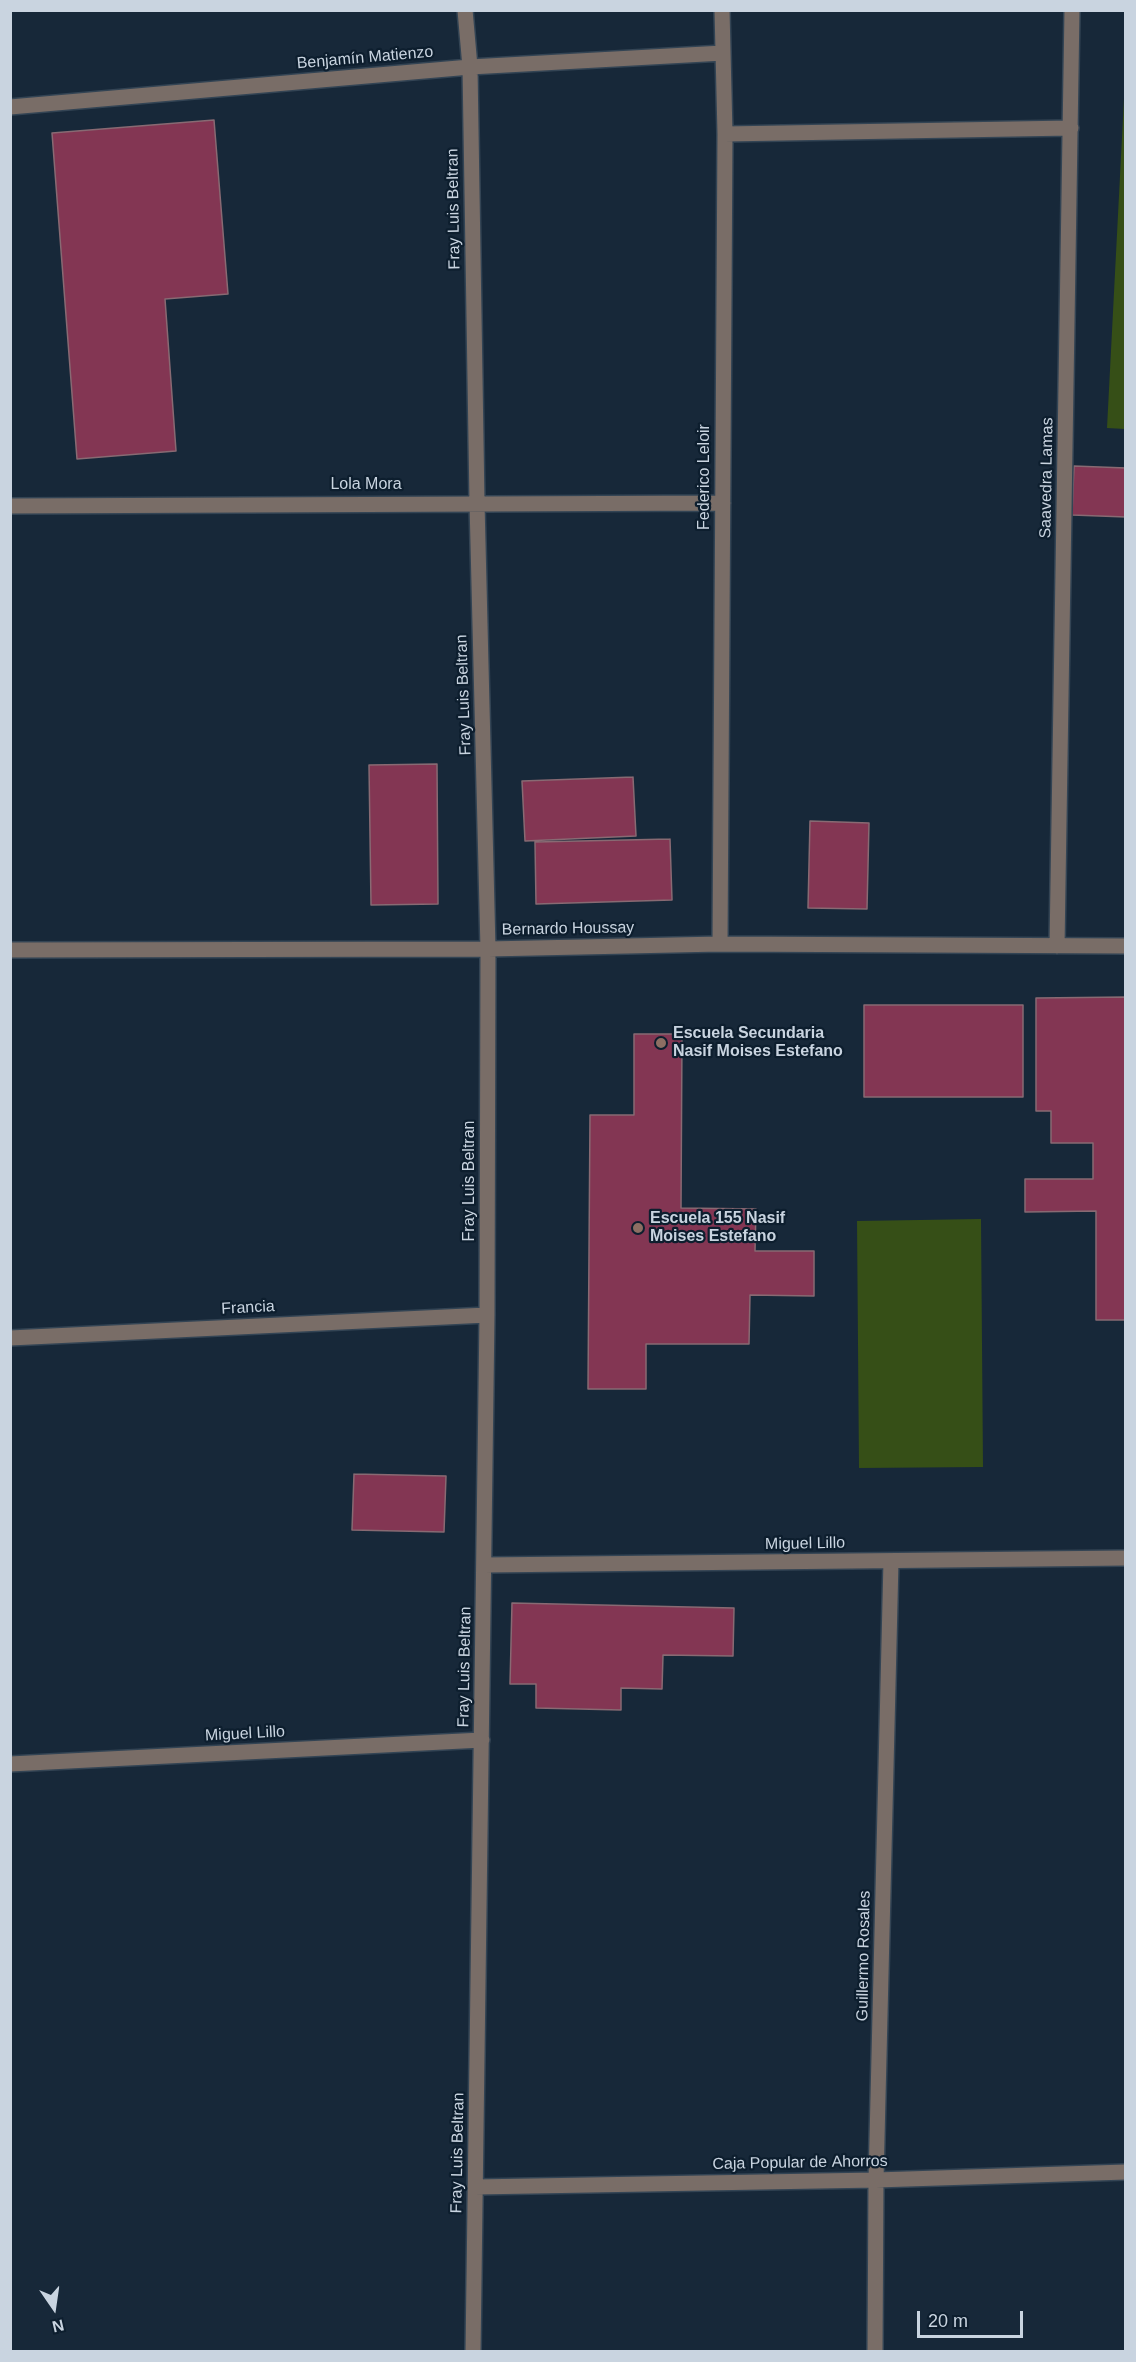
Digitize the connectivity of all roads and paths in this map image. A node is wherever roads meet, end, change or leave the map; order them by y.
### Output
1 (465, 10) edge
2 (722, 10) edge
3 (1072, 10) edge
4 (723, 53) junction
5 (470, 67) junction
6 (10, 107) edge
7 (1071, 128) junction
8 (725, 134) junction
9 (477, 502) junction
10 (723, 503) junction
11 (10, 506) edge
12 (720, 944) junction
13 (1057, 946) junction
14 (1125, 946) edge
15 (488, 949) junction
16 (10, 950) edge
17 (488, 1314) junction
18 (10, 1338) edge
19 (1125, 1558) edge
20 (891, 1561) junction
21 (484, 1565) junction
22 (482, 1740) junction
23 (10, 1764) edge
24 (1125, 2172) edge
25 (876, 2180) junction
26 (475, 2187) junction
27 (473, 2352) edge
28 (875, 2352) edge

1 - 5 street, Fray Luis Beltran
2 - 4 street, Federico Leloir
3 - 7 street, Saavedra Lamas
4 - 5 street, Benjamín Matienzo
4 - 8 street, Federico Leloir
5 - 6 street, Benjamín Matienzo
5 - 9 street, Fray Luis Beltran
7 - 8 street
7 - 13 street, Saavedra Lamas
8 - 10 street, Federico Leloir
9 - 10 street, Lola Mora
9 - 11 street, Lola Mora
9 - 15 street, Fray Luis Beltran
10 - 12 street, Federico Leloir
12 - 13 street, Bernardo Houssay
12 - 15 street, Bernardo Houssay
13 - 14 street, Bernardo Houssay
15 - 16 street, Bernardo Houssay
15 - 17 street, Fray Luis Beltran
17 - 18 street, Francia
17 - 21 street, Fray Luis Beltran
19 - 20 street, Miguel Lillo
20 - 21 street, Miguel Lillo
20 - 25 street, Guillermo Rosales
21 - 22 street, Fray Luis Beltran
22 - 23 street, Miguel Lillo
22 - 26 street, Fray Luis Beltran
24 - 25 street, Caja Popular de Ahorros
25 - 26 street, Caja Popular de Ahorros
25 - 28 street, Guillermo Rosales
26 - 27 street, Fray Luis Beltran

